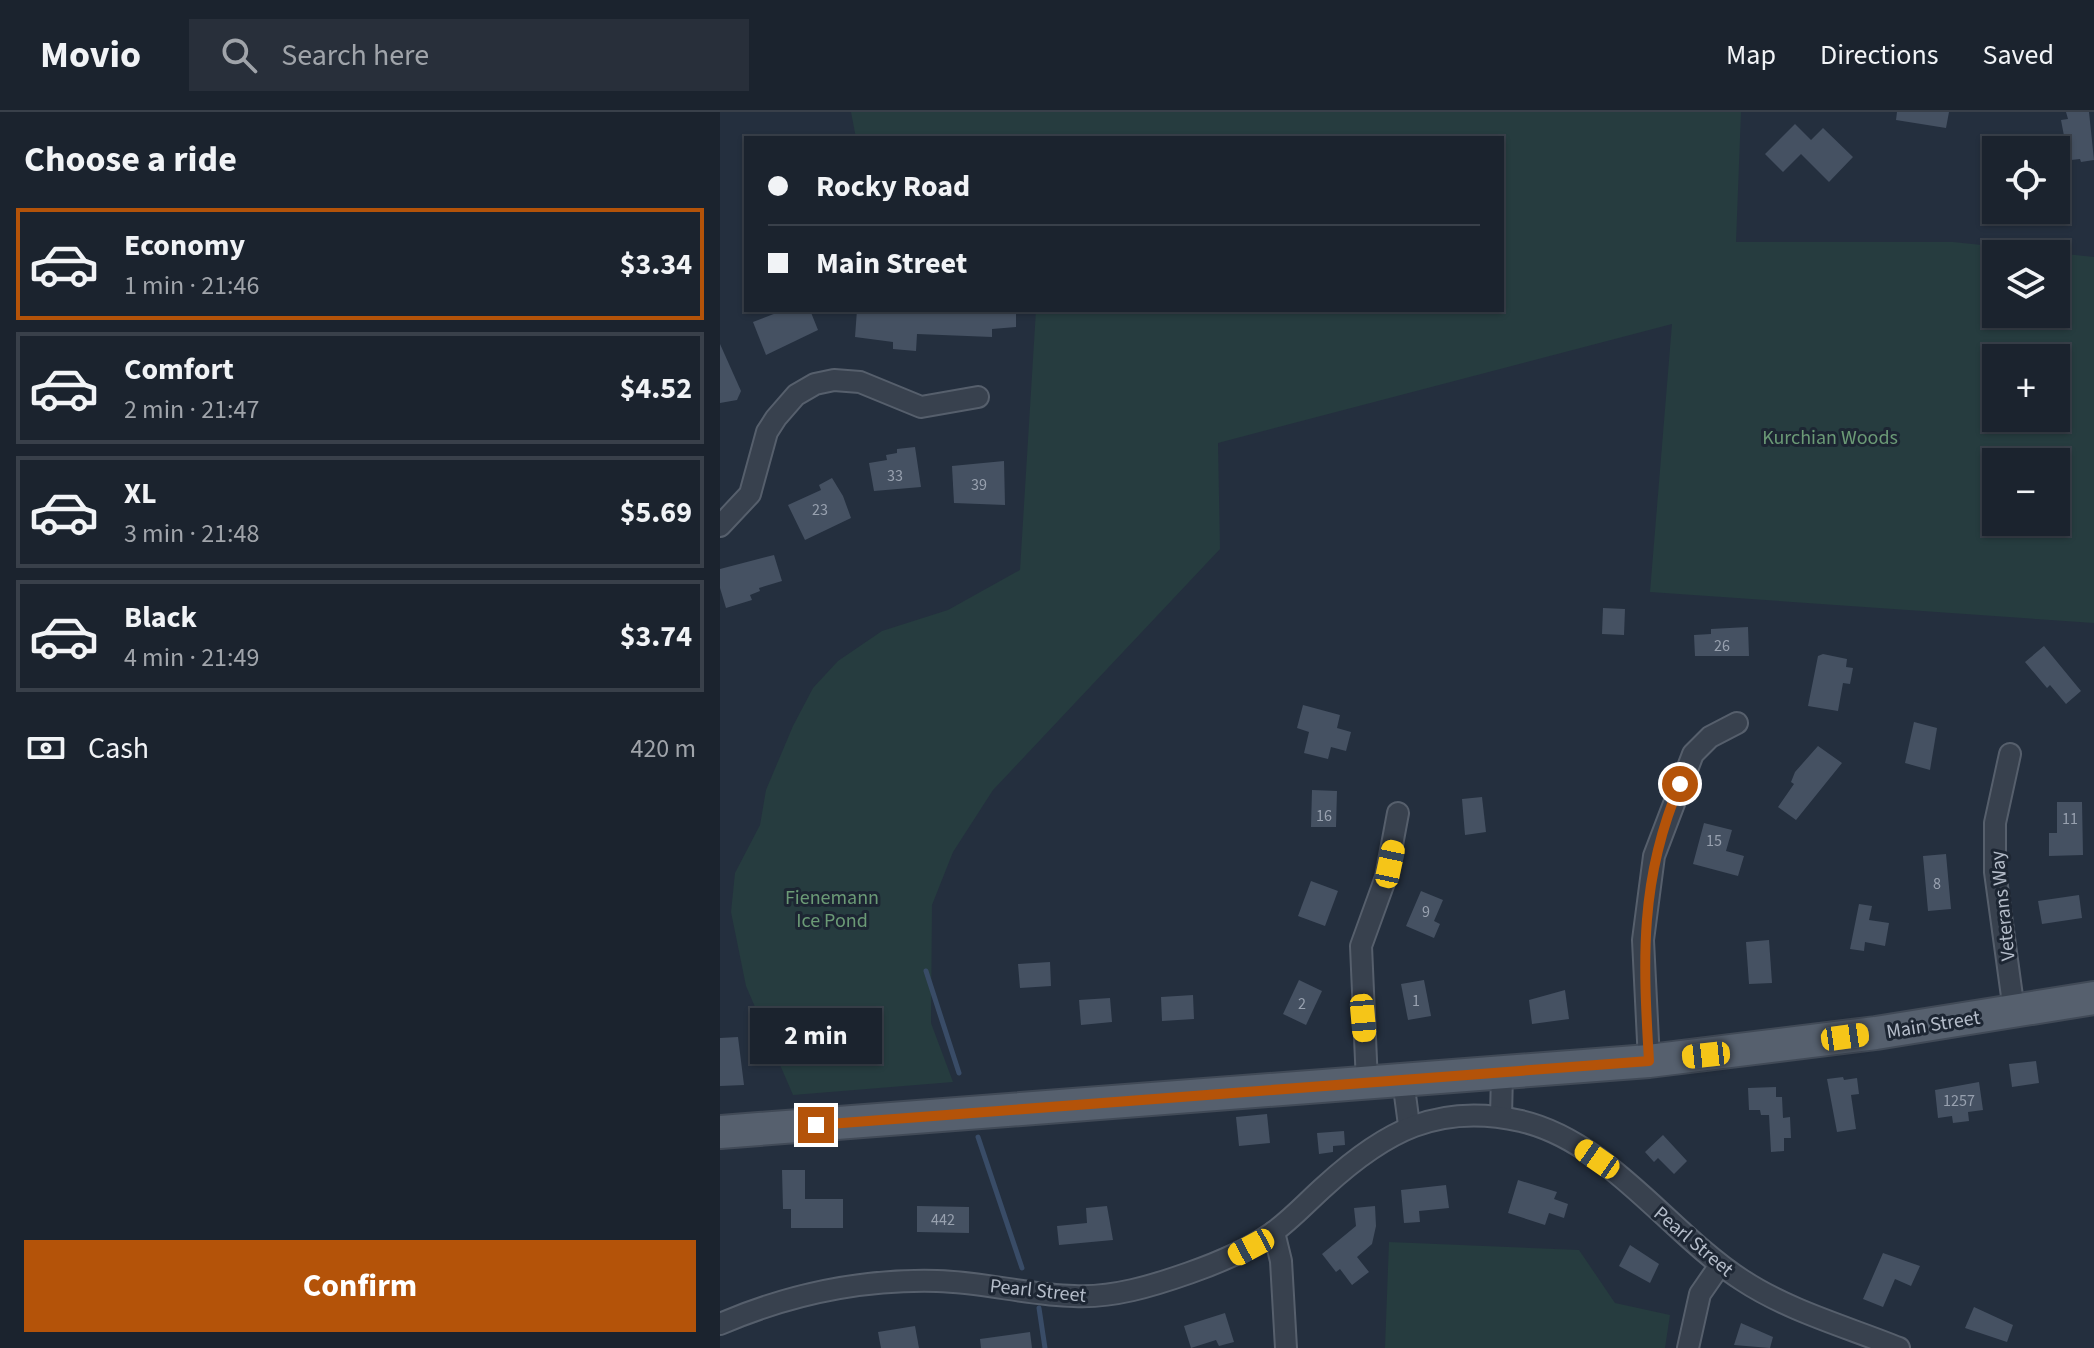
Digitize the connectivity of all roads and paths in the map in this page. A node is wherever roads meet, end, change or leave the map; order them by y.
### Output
1 (978, 397) dead end
2 (720, 526) edge
3 (1737, 723) dead end
4 (2010, 754) dead end
5 (1398, 813) dead end
6 (2094, 998) edge
7 (2014, 1011) junction
8 (1649, 1061) junction
9 (1502, 1073) junction
10 (1403, 1080) junction
11 (1367, 1083) junction
12 (1501, 1117) junction
13 (1409, 1125) junction
14 (720, 1132) edge
15 (1274, 1232) junction
16 (1720, 1265) junction
17 (720, 1324) edge
18 (1286, 1348) edge
19 (1688, 1348) edge
20 (1899, 1348) edge

1 - 2 street
3 - 8 street
4 - 7 street, Veterans Way
5 - 11 street
6 - 7 main road, Main Street
7 - 8 main road, Main Street
8 - 9 main road, Main Street
9 - 10 main road, Main Street
9 - 12 street
10 - 11 main road, Main Street
10 - 13 street
11 - 14 main road, Main Street
12 - 13 street, Pearl Street
12 - 16 street, Pearl Street
13 - 15 street, Pearl Street
15 - 17 street, Pearl Street
15 - 18 street
16 - 19 street
16 - 20 street, Pearl Street

